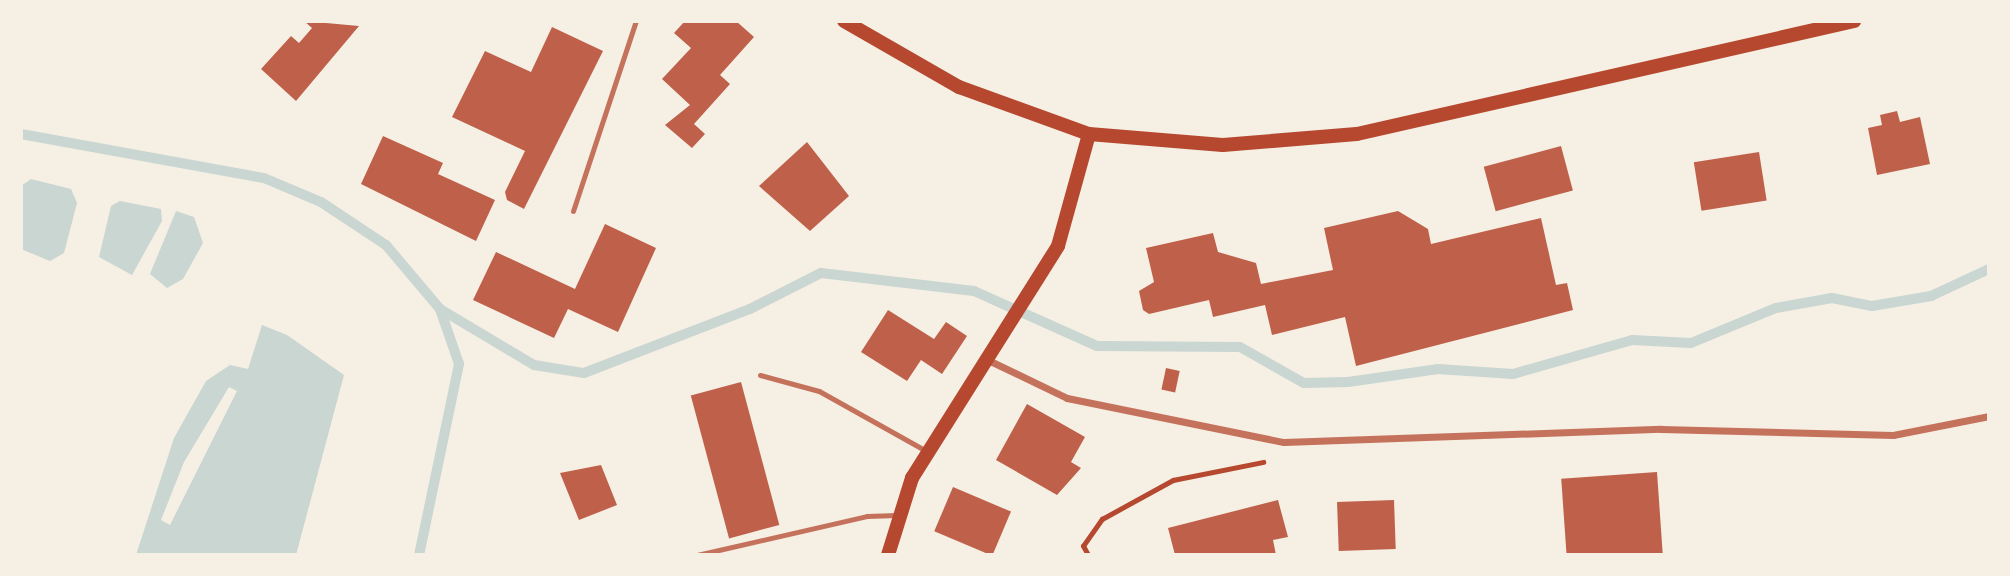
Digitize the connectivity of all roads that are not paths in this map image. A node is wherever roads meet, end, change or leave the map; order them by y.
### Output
1 (636, 21) edge
2 (845, 21) edge
3 (1854, 21) edge
4 (1090, 134) junction
5 (573, 211) dead end
6 (988, 360) junction
7 (760, 375) dead end
8 (1989, 416) edge
9 (928, 452) junction
10 (897, 515) junction
11 (697, 555) edge
12 (888, 555) edge

1 - 5 lane
2 - 4 main road
3 - 4 main road
4 - 6 main road
6 - 8 street
6 - 9 main road
7 - 9 lane
9 - 10 main road
10 - 11 lane
10 - 12 main road

